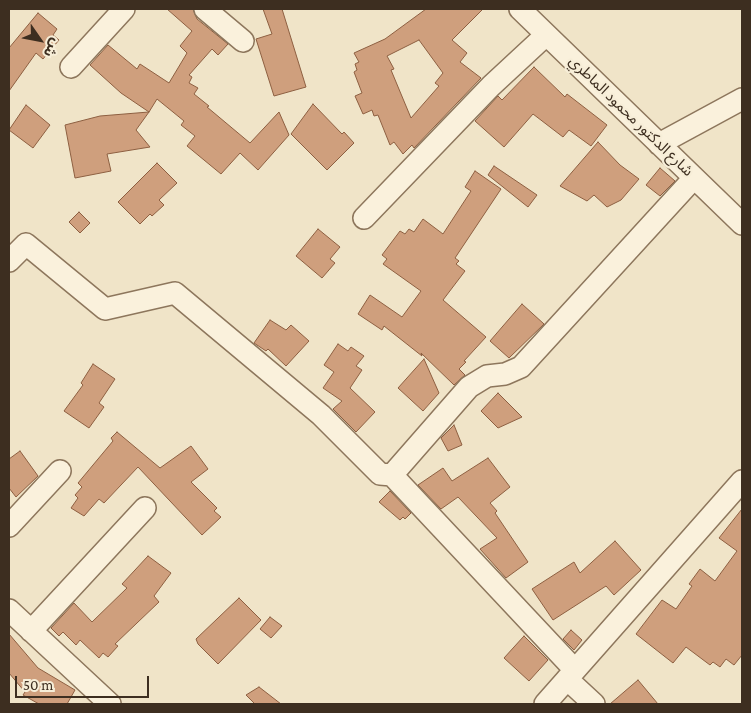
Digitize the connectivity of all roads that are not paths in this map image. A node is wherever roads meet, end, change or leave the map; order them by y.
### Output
1 (124, 9) edge
2 (205, 9) edge
3 (520, 9) edge
4 (546, 34) junction
5 (242, 41) dead end
6 (71, 67) dead end
7 (742, 99) edge
8 (659, 144) junction
9 (694, 178) junction
10 (364, 218) dead end
11 (742, 224) edge
12 (9, 261) edge
13 (60, 472) dead end
14 (392, 475) junction
15 (739, 490) edge
16 (144, 508) dead end
17 (9, 526) edge
18 (9, 610) edge
19 (31, 631) junction
20 (571, 675) junction
21 (110, 704) edge
22 (545, 704) edge
23 (594, 704) edge

1 - 6 street
2 - 5 street
3 - 4 street, شارع الدكتور محمود الماطري
4 - 8 street, شارع الدكتور محمود الماطري
4 - 10 street
7 - 8 street
8 - 9 street, شارع الدكتور محمود الماطري
9 - 11 street, شارع الدكتور محمود الماطري
9 - 14 street
12 - 14 street
13 - 17 street
14 - 20 street
15 - 20 street
16 - 19 street
18 - 19 street
19 - 21 street
20 - 22 street
20 - 23 street

